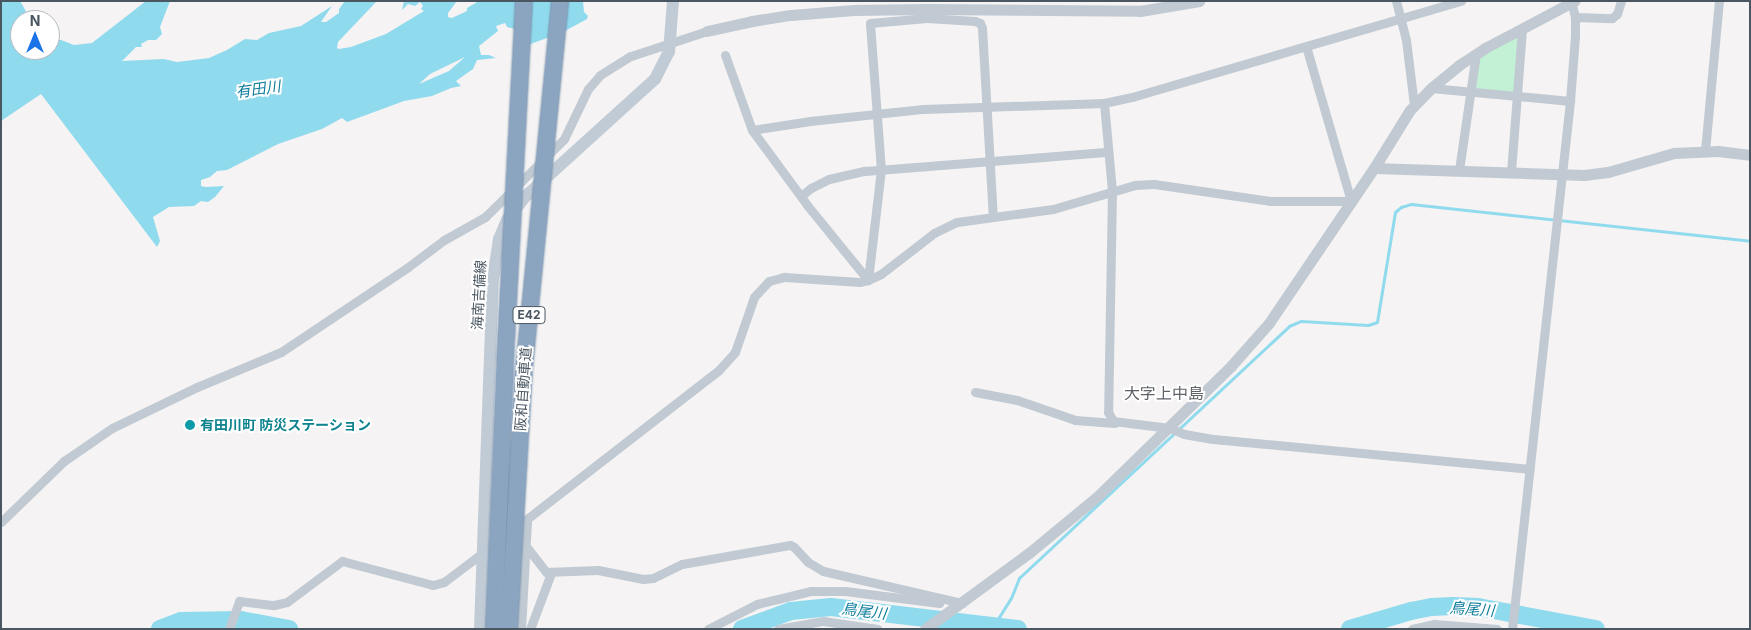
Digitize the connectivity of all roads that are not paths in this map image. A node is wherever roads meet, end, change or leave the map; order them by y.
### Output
1 (524, 1) edge
2 (560, 1) edge
3 (673, 1) edge
4 (1199, 1) edge
5 (1396, 1) edge
6 (1461, 1) edge
7 (1621, 1) edge
8 (1719, 1) edge
9 (1572, 2) edge
10 (927, 13) junction
11 (1575, 17) junction
12 (1401, 19) junction
13 (1522, 29) junction
14 (707, 32) joint
15 (671, 37) junction
16 (1306, 46) junction
17 (1476, 54) junction
18 (725, 55) dead end
19 (1431, 88) junction
20 (1471, 92) junction
21 (1517, 97) junction
22 (1570, 101) junction
23 (1104, 103) junction
24 (1414, 105) junction
25 (986, 106) junction
26 (876, 113) junction
27 (752, 130) junction
28 (1705, 151) junction
29 (1108, 152) junction
30 (1750, 155) edge
31 (989, 161) junction
32 (1374, 168) junction
33 (881, 170) junction
34 (1459, 170) junction
35 (1511, 172) junction
36 (1562, 174) junction
37 (1112, 191) junction
38 (801, 196) junction
39 (1351, 201) junction
40 (992, 216) junction
41 (868, 280) junction
42 (975, 392) dead end
43 (1118, 423) junction
44 (1170, 428) junction
45 (1530, 469) junction
46 (526, 520) junction
47 (1, 522) edge
48 (525, 545) junction
49 (483, 553) junction
50 (551, 573) junction
51 (959, 605) junction
52 (1513, 627) edge
53 (229, 629) edge
54 (480, 629) edge
55 (494, 629) edge
56 (509, 629) edge
57 (521, 629) edge
58 (530, 629) edge
59 (708, 629) edge
60 (778, 629) edge
61 (877, 629) edge
62 (925, 629) edge
63 (1412, 629) edge
64 (1497, 629) edge

1 - 55 highway, 阪和自動車道 / E42, bridge
2 - 56 highway, 阪和自動車道 / E42, bridge
3 - 15 main road, 海南吉備線
4 - 10 street
5 - 12 street
6 - 12 street
7 - 11 street
8 - 28 street
9 - 11 street
9 - 13 street
10 - 14 street
10 - 25 street
10 - 26 street
11 - 22 street
12 - 16 street
12 - 24 street
13 - 17 street
13 - 21 street
14 - 15 street
15 - 47 street
15 - 49 main road, 海南吉備線
16 - 23 street
16 - 39 street
17 - 19 street
17 - 20 street
18 - 27 street
19 - 20 street
19 - 24 street
20 - 21 street
20 - 34 street
21 - 22 street
21 - 35 street
22 - 36 street
23 - 25 street
23 - 29 street
24 - 32 street
25 - 26 street
25 - 31 street
26 - 27 street
26 - 33 street
27 - 38 street
28 - 30 street
28 - 36 street
29 - 31 street
29 - 37 street
31 - 33 street
31 - 40 street
32 - 34 street
32 - 39 street
33 - 38 street
33 - 41 street
34 - 35 street
35 - 36 street
36 - 45 street
37 - 39 street
37 - 40 street
37 - 43 street
38 - 41 street
39 - 44 street
40 - 41 street
41 - 46 street
42 - 43 street
43 - 44 street
44 - 45 street
44 - 51 street
45 - 52 street
46 - 48 street
46 - 49 street
48 - 50 street
48 - 57 street
49 - 53 street
49 - 54 main road, 海南吉備線
50 - 51 street
50 - 58 street
51 - 59 street
51 - 62 street
60 - 61 street
63 - 64 street

